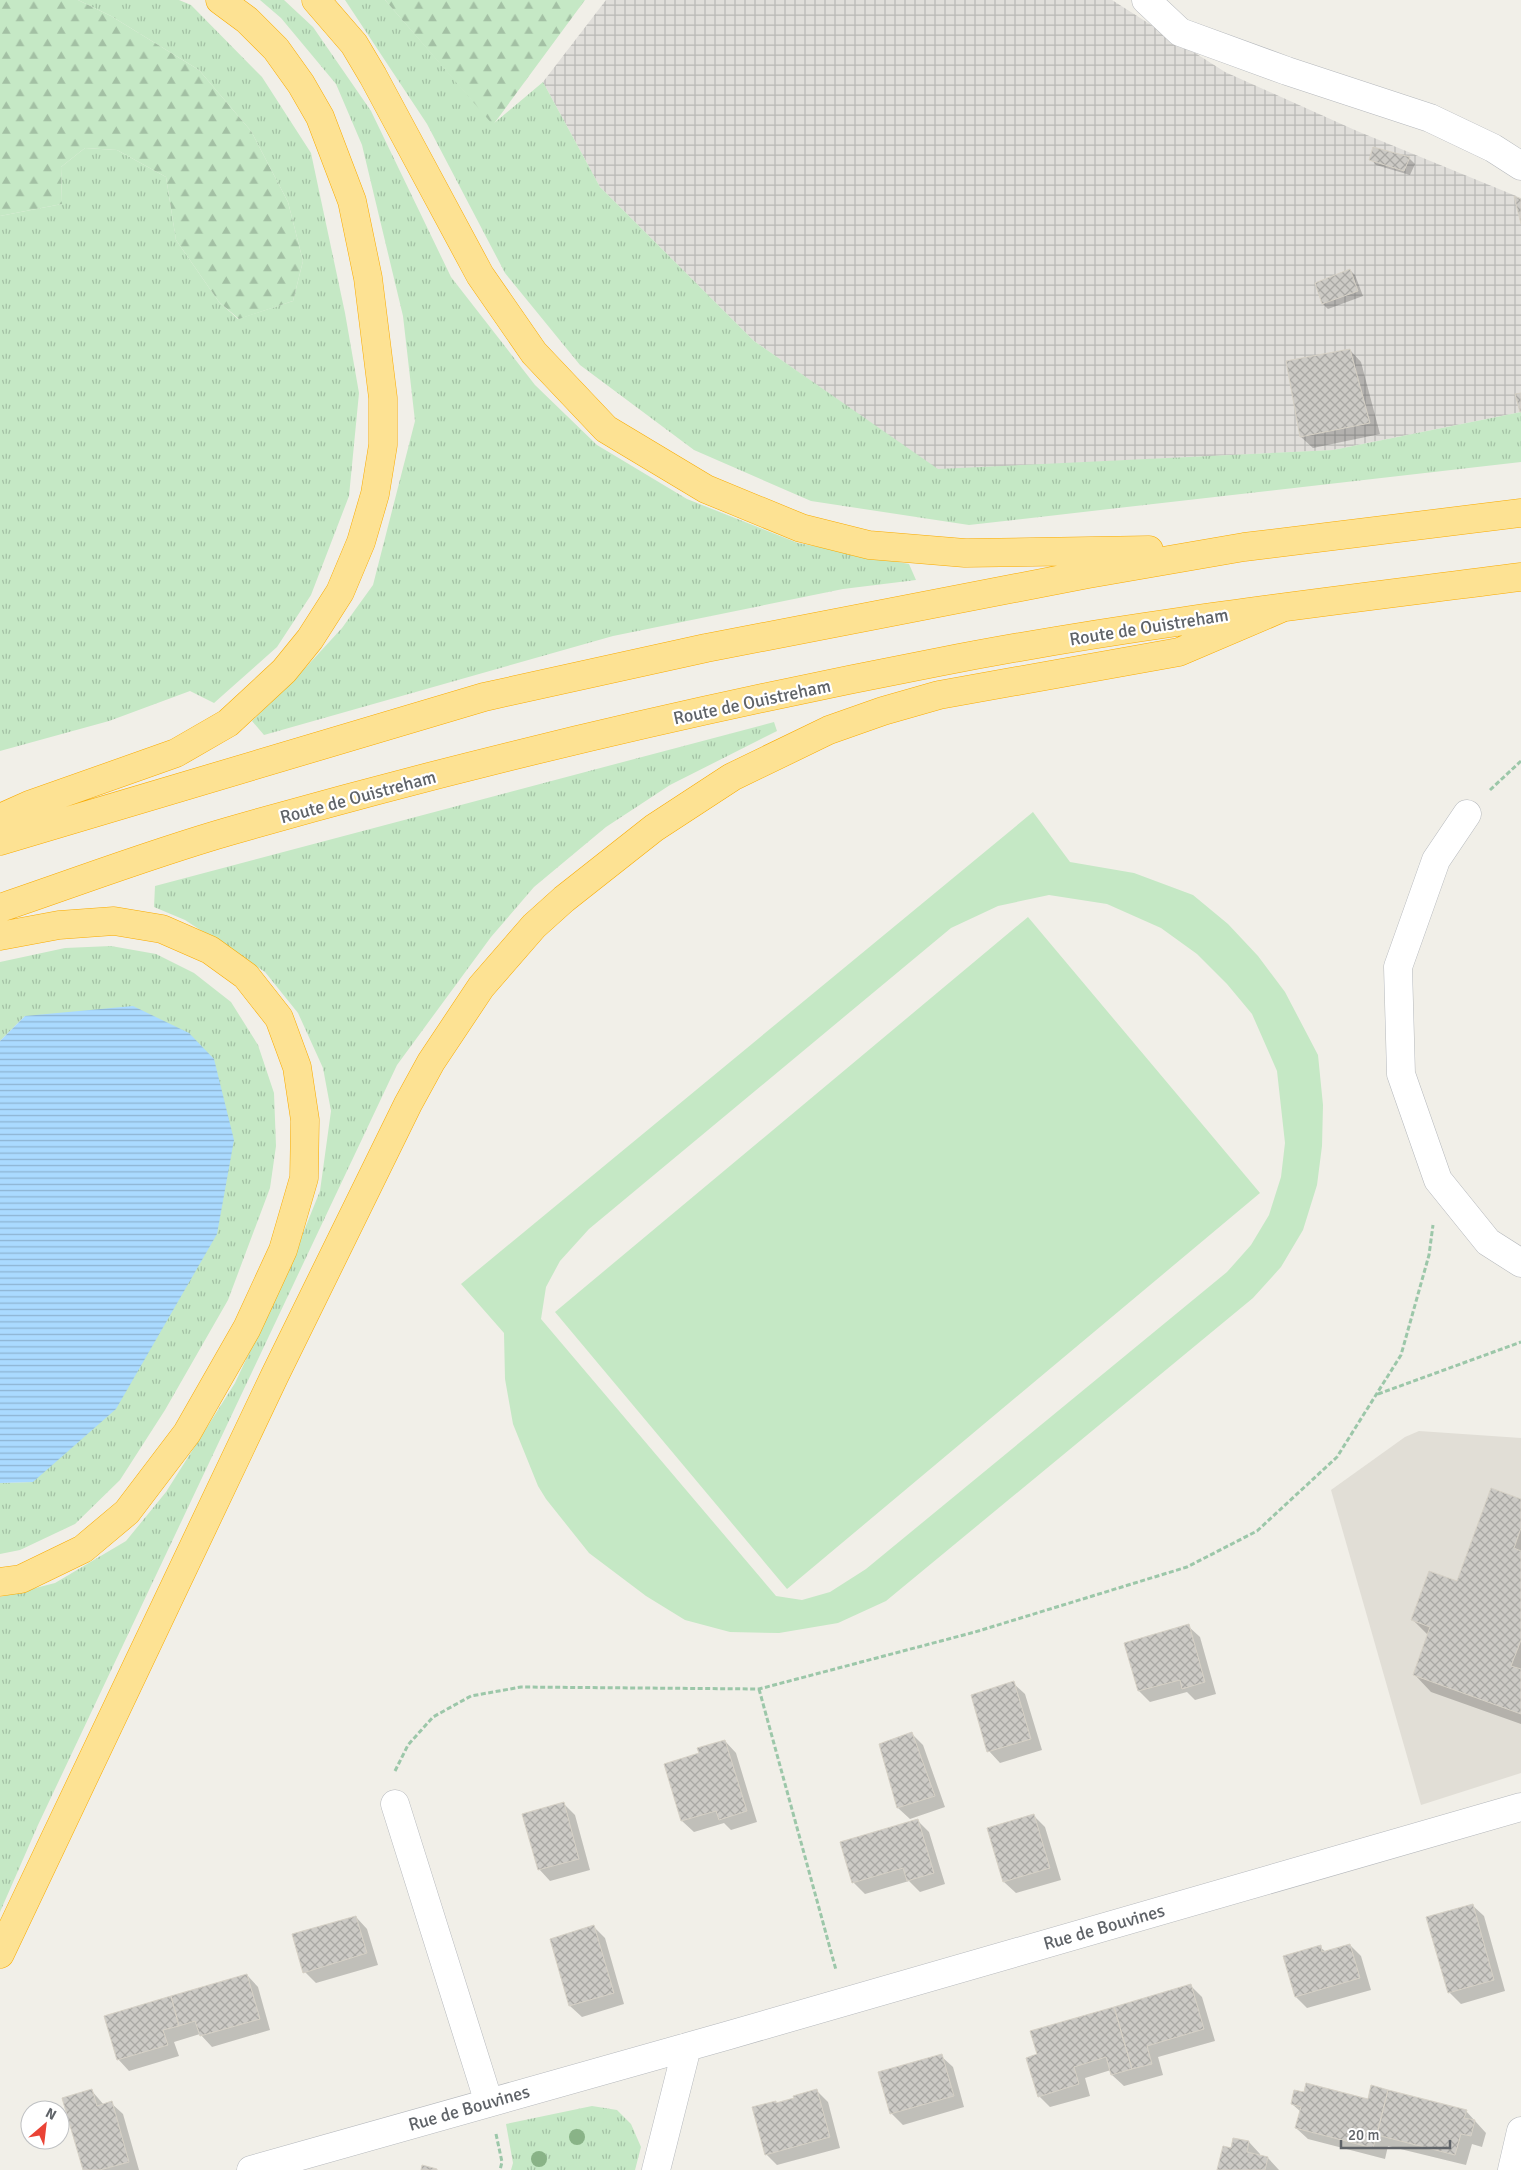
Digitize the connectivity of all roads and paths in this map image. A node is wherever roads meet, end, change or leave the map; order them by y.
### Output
1 (220, 0) edge
2 (316, 0) edge
3 (1146, 0) edge
4 (1521, 166) edge
5 (1521, 513) edge
6 (1244, 547) junction
7 (1521, 577) edge
8 (1282, 608) junction
9 (1521, 761) edge
10 (1467, 814) joint
11 (0, 818) edge
12 (0, 841) edge
13 (0, 908) edge
14 (0, 936) edge
15 (1438, 1180) junction
16 (1521, 1263) edge
17 (1521, 1342) edge
18 (1377, 1394) junction
19 (0, 1582) edge
20 (759, 1689) junction
21 (395, 1804) joint
22 (1521, 1807) edge
23 (0, 1954) edge
24 (845, 2001) junction
25 (687, 2047) junction
26 (489, 2103) junction
27 (1521, 2131) edge
28 (251, 2170) edge
29 (656, 2170) edge
30 (1512, 2170) edge

1 - 11 highway
2 - 6 highway
3 - 4 street
5 - 6 highway
6 - 12 highway
7 - 8 highway, Route de Ouistreham
8 - 13 highway, Route de Ouistreham
8 - 23 highway
9 - 10 path
10 - 15 street
14 - 19 highway
15 - 16 street
15 - 18 path
17 - 18 path
18 - 20 path
20 - 21 path
20 - 24 path
21 - 26 street
22 - 24 street, Rue de Bouvines
24 - 25 street, Rue de Bouvines
25 - 26 street, Rue de Bouvines
25 - 29 street
26 - 28 street, Rue de Bouvines
27 - 30 street

